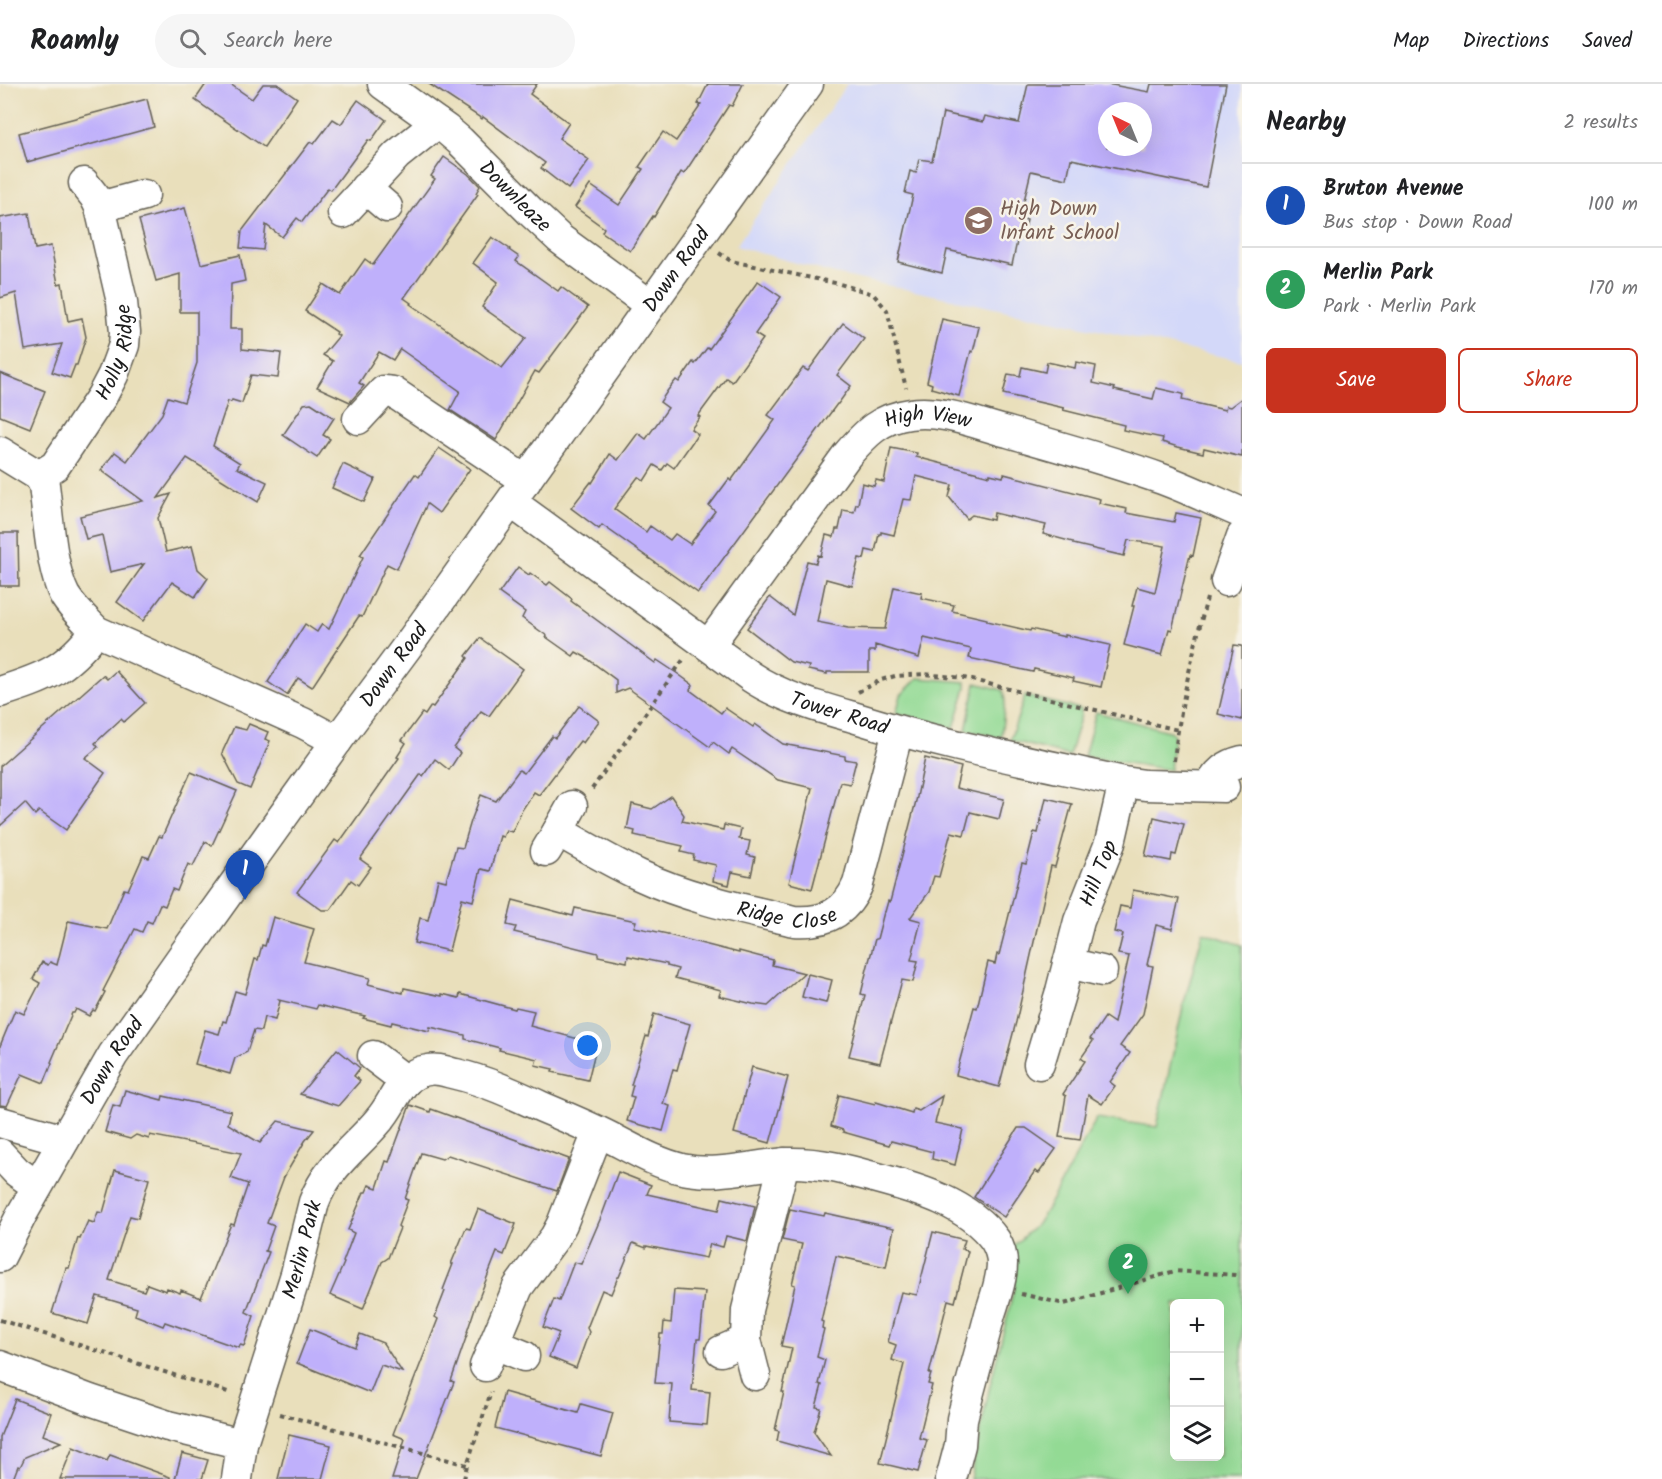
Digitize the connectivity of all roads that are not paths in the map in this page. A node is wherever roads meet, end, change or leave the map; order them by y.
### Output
1 (383, 84) edge
2 (808, 84) edge
3 (437, 123) junction
4 (144, 195) dead end
5 (343, 213) dead end
6 (650, 305) junction
7 (358, 419) dead end
8 (0, 452) edge
9 (39, 476) junction
10 (518, 491) junction
11 (1242, 513) edge
12 (1242, 536) edge
13 (1226, 580) road end
14 (96, 631) junction
15 (704, 641) junction
16 (0, 692) edge
17 (898, 731) junction
18 (336, 741) junction
19 (1242, 761) edge
20 (1124, 782) junction
21 (559, 829) road end
22 (1102, 971) dead end
23 (1065, 977) junction
24 (373, 1056) dead end
25 (1039, 1064) dead end
26 (406, 1081) junction
27 (0, 1122) edge
28 (598, 1132) junction
29 (63, 1140) junction
30 (0, 1154) edge
31 (784, 1163) junction
32 (37, 1186) junction
33 (0, 1257) edge
34 (524, 1356) dead end
35 (0, 1366) edge
36 (755, 1375) dead end
37 (242, 1444) junction
38 (237, 1479) edge
39 (951, 1479) edge

1 - 3 street, Downleaze
2 - 6 street, Down Road
3 - 5 street
3 - 6 street, Downleaze
4 - 9 street, Holly Ridge
6 - 10 street, Down Road
7 - 10 street, Tower Road
8 - 9 street
9 - 14 street
10 - 15 street, Tower Road
10 - 18 street, Down Road
11 - 15 street, High View
12 - 13 street
14 - 16 street
14 - 18 street
15 - 17 street, Tower Road
17 - 20 street, Tower Road
17 - 21 street, Ridge Close
18 - 29 street, Down Road
19 - 20 street, Tower Road
20 - 23 street, Hill Top
22 - 23 street
23 - 25 street, Hill Top
24 - 26 street
26 - 28 street
26 - 37 street, Merlin Park
27 - 29 street
28 - 31 street
28 - 34 street
29 - 32 street, Down Road
30 - 32 street
31 - 36 street
31 - 39 street
32 - 33 street, Down Road
35 - 37 street
37 - 38 street, Merlin Park

